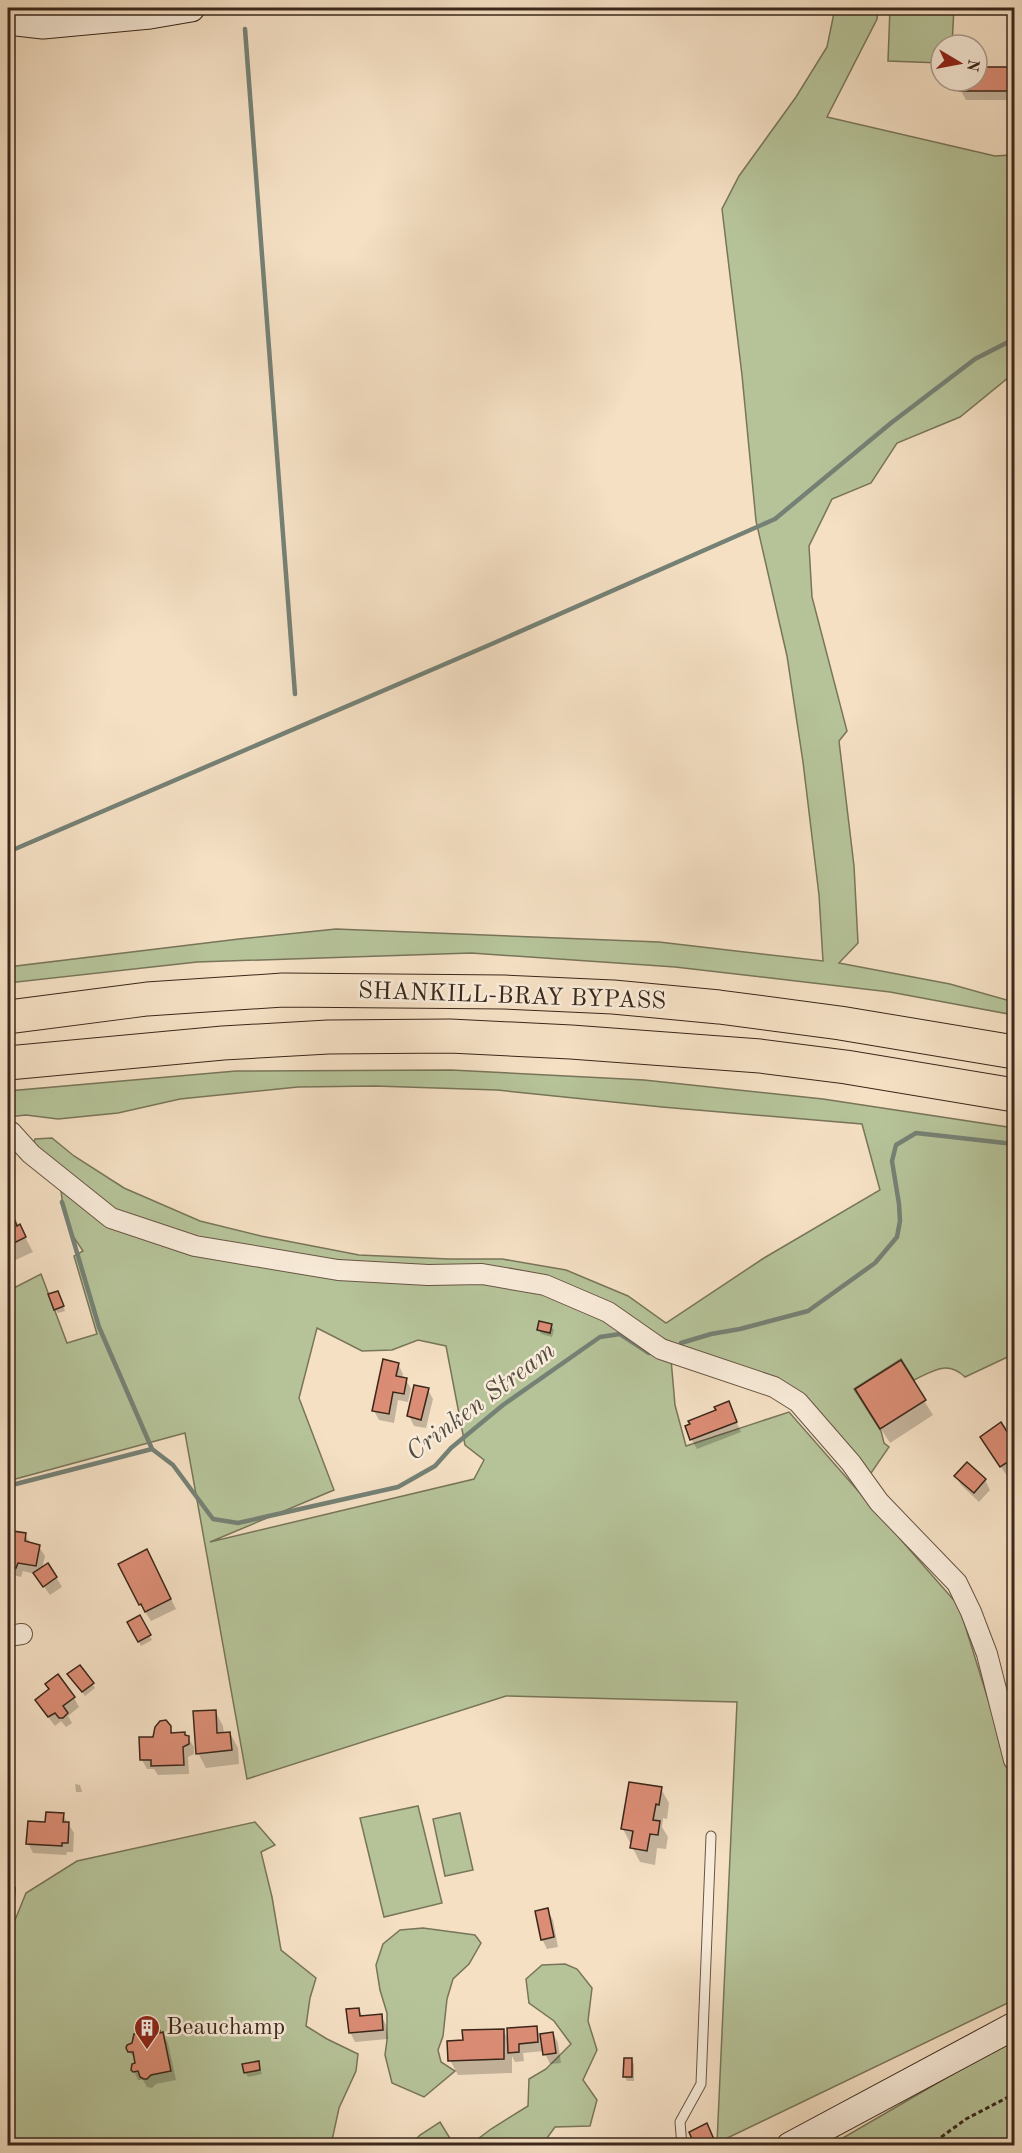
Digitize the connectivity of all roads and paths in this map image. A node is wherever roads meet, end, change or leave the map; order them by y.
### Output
1 (191, 8) edge
2 (8, 21) edge
3 (8, 1017) edge
4 (1014, 1052) edge
5 (8, 1063) edge
6 (1014, 1095) edge
7 (11, 1132) dead end
8 (1014, 1760) edge
9 (711, 1836) dead end
10 (1014, 2025) edge
11 (1014, 2094) edge
12 (682, 2145) edge
13 (790, 2145) edge
14 (929, 2145) edge

1 - 2 main road
3 - 4 highway, SHANKILL-BRAY BYPASS
5 - 6 highway, SHANKILL-BRAY BYPASS
7 - 8 street
9 - 12 lane
10 - 13 main road
11 - 14 path

